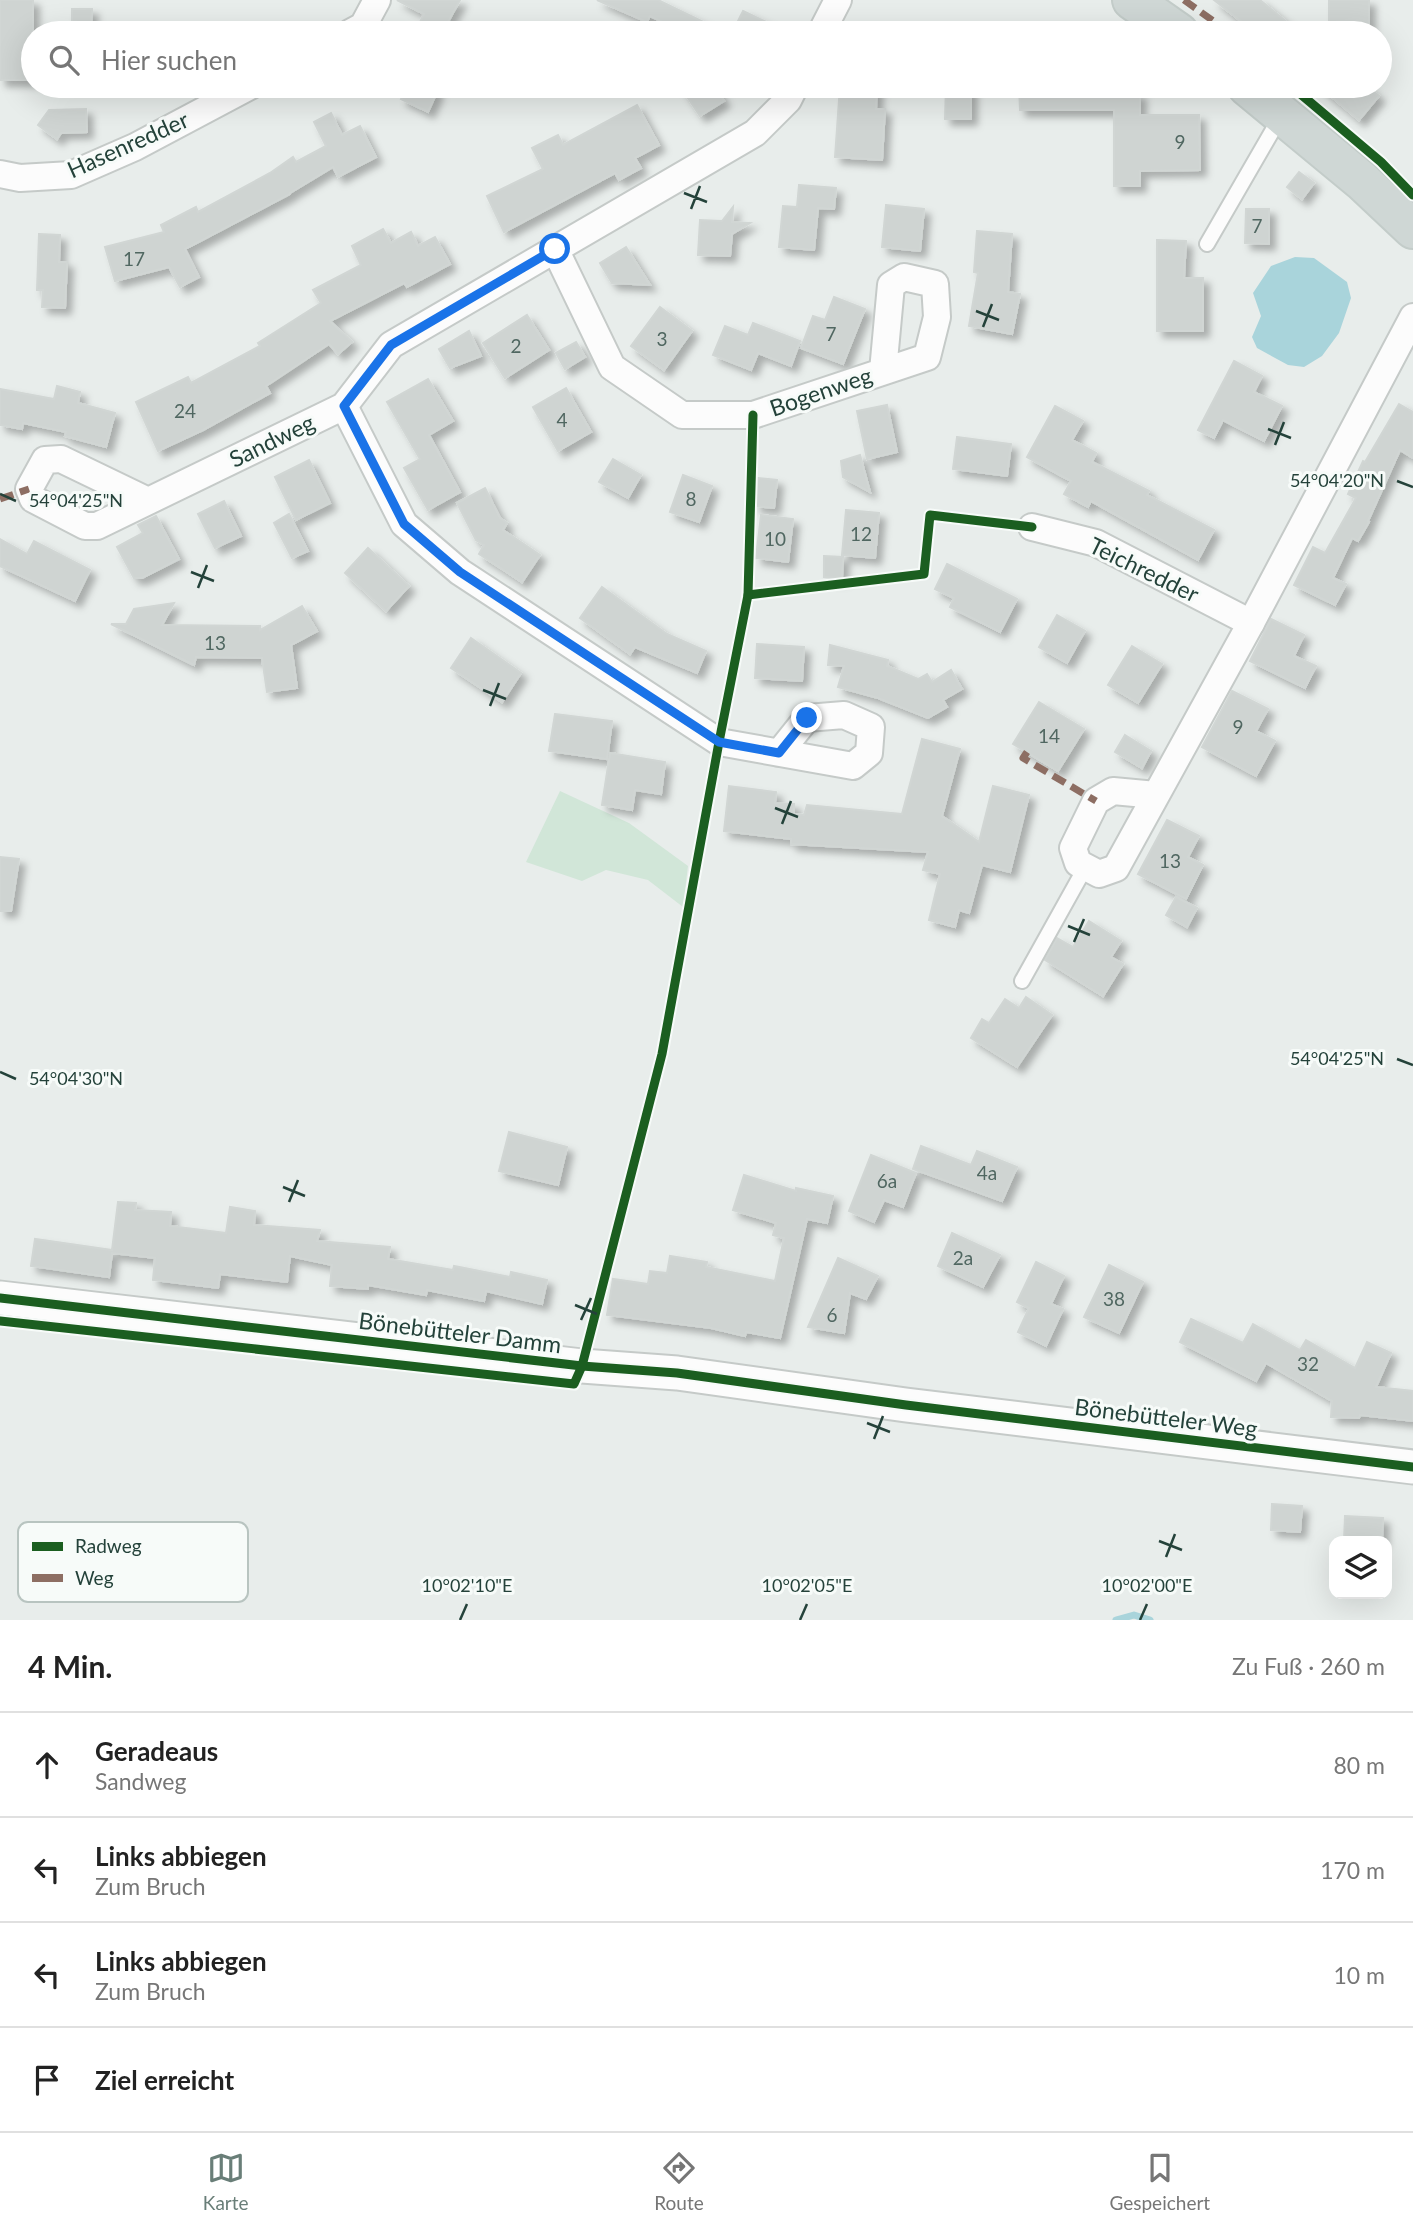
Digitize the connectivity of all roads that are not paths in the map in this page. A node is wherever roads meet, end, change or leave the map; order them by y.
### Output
1 (377, 0) edge
2 (838, 0) edge
3 (1132, 0) edge
4 (366, 21) edge
5 (827, 21) edge
6 (1162, 21) edge
7 (227, 98) edge
8 (789, 98) edge
9 (1261, 98) edge
10 (1282, 115) junction
11 (0, 174) edge
12 (1413, 229) edge
13 (1208, 244) dead end
14 (555, 249) junction
15 (1413, 317) edge
16 (883, 371) dead end
17 (344, 406) junction
18 (148, 501) dead end
19 (1032, 527) dead end
20 (1251, 623) junction
21 (779, 753) dead end
22 (1156, 795) junction
23 (1085, 868) junction
24 (1022, 981) dead end
25 (0, 1298) edge
26 (915, 1406) joint
27 (1413, 1467) edge

1 - 4 street
2 - 5 street
3 - 6 main road
7 - 11 street, Hasenredder
8 - 14 street, Sandweg
9 - 10 main road
10 - 12 main road
10 - 13 lane
14 - 16 street, Bogenweg
14 - 17 street, Sandweg
15 - 20 street
17 - 18 street, Sandweg
17 - 21 street
19 - 20 street, Teichredder
20 - 22 street
22 - 23 street
22 - 23 street
23 - 24 lane
25 - 26 street, Bönebütteler Damm
26 - 27 street, Bönebütteler Weg

